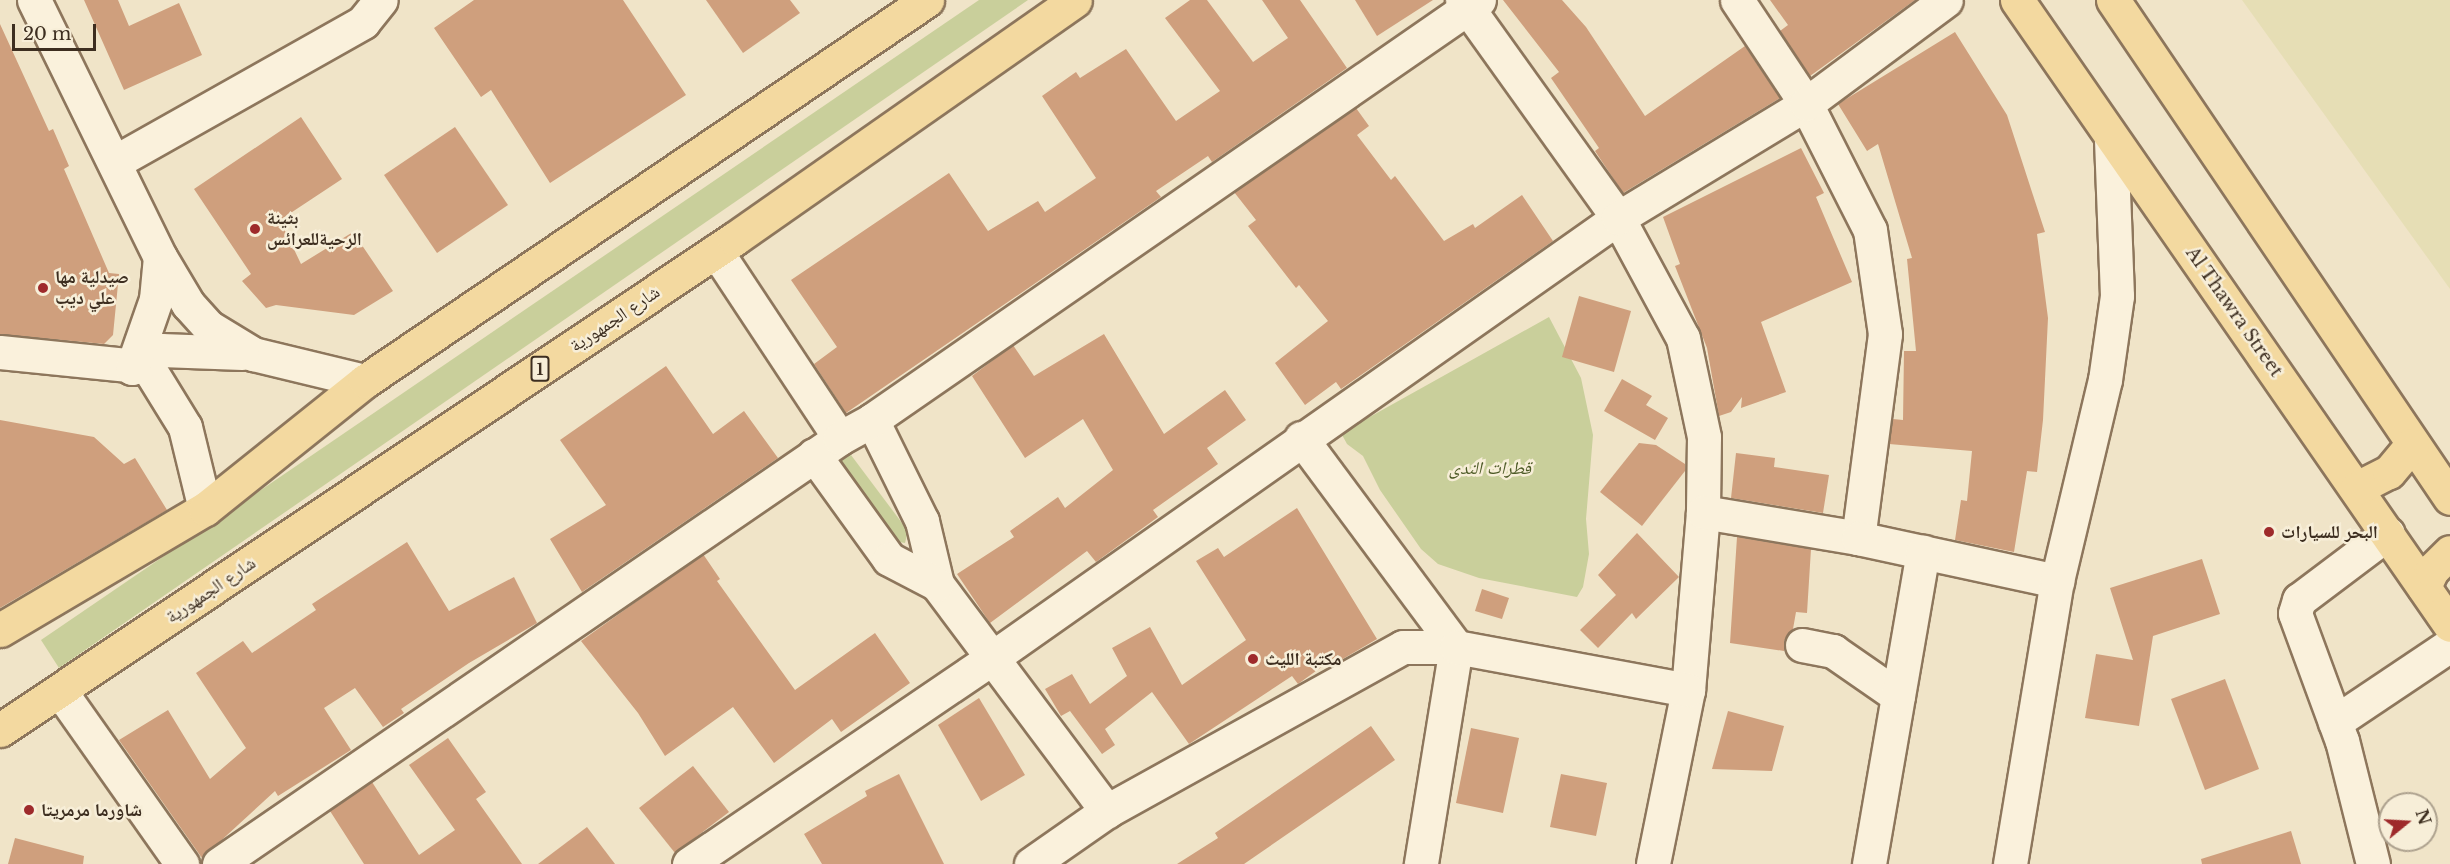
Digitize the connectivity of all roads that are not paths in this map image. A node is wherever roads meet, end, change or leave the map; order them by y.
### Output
1 (34, 0) edge
2 (381, 0) edge
3 (927, 0) edge
4 (1075, 0) edge
5 (1737, 0) edge
6 (1946, 0) edge
7 (2017, 0) edge
8 (2113, 0) edge
9 (1469, 3) edge
10 (1806, 104) junction
11 (2111, 138) junction
12 (116, 162) junction
13 (1618, 218) junction
14 (716, 251) junction
15 (160, 257) junction
16 (0, 352) edge
17 (253, 354) junction
18 (132, 368) junction
19 (365, 381) junction
20 (872, 420) junction
21 (1301, 438) junction
22 (2412, 445) junction
23 (827, 446) junction
24 (2357, 488) junction
25 (2450, 498) edge
26 (205, 509) junction
27 (1703, 512) junction
28 (2388, 533) junction
29 (1858, 538) junction
30 (1923, 552) junction
31 (2450, 552) edge
32 (2057, 580) junction
33 (937, 584) junction
34 (2424, 587) junction
35 (2450, 625) edge
36 (0, 630) edge
37 (1802, 645) dead end
38 (2450, 645) edge
39 (1456, 647) junction
40 (992, 658) junction
41 (1688, 690) junction
42 (60, 691) junction
43 (1898, 696) junction
44 (2335, 722) junction
45 (0, 730) edge
46 (1107, 811) junction
47 (182, 864) edge
48 (219, 864) edge
49 (689, 864) edge
50 (1031, 864) edge
51 (1421, 864) edge
52 (1653, 864) edge
53 (1869, 864) edge
54 (2010, 864) edge
55 (2373, 864) edge

1 - 12 street
2 - 12 street
3 - 19 main road
4 - 14 main road, شارع الجمهورية / 1
5 - 10 street
6 - 10 street
7 - 11 main road, Al Thawra Street
8 - 22 main road
9 - 13 street
9 - 20 street
10 - 13 street
10 - 29 street
11 - 24 main road, Al Thawra Street
11 - 32 street
12 - 15 street
13 - 21 street
13 - 27 street
14 - 23 street
14 - 42 main road, شارع الجمهورية / 1
15 - 17 street
15 - 18 street
16 - 18 street
17 - 18 street
17 - 19 street
18 - 26 street
19 - 26 main road
20 - 23 street
20 - 33 street
21 - 39 street
21 - 40 street
22 - 24 main road
22 - 25 main road
23 - 33 street
23 - 48 street
24 - 28 main road, Al Thawra Street
26 - 36 main road
27 - 29 street
27 - 41 street
28 - 34 main road, Al Thawra Street
28 - 44 street
29 - 30 street
30 - 32 street
30 - 43 street
31 - 34 main road
32 - 54 street
33 - 40 street
34 - 35 main road, Al Thawra Street
37 - 43 street
38 - 44 street
39 - 41 street
39 - 46 street
39 - 51 street
40 - 46 street
40 - 49 street
41 - 52 street
42 - 45 main road, شارع الجمهورية / 1
42 - 47 street
43 - 53 street
44 - 55 street
46 - 50 street

